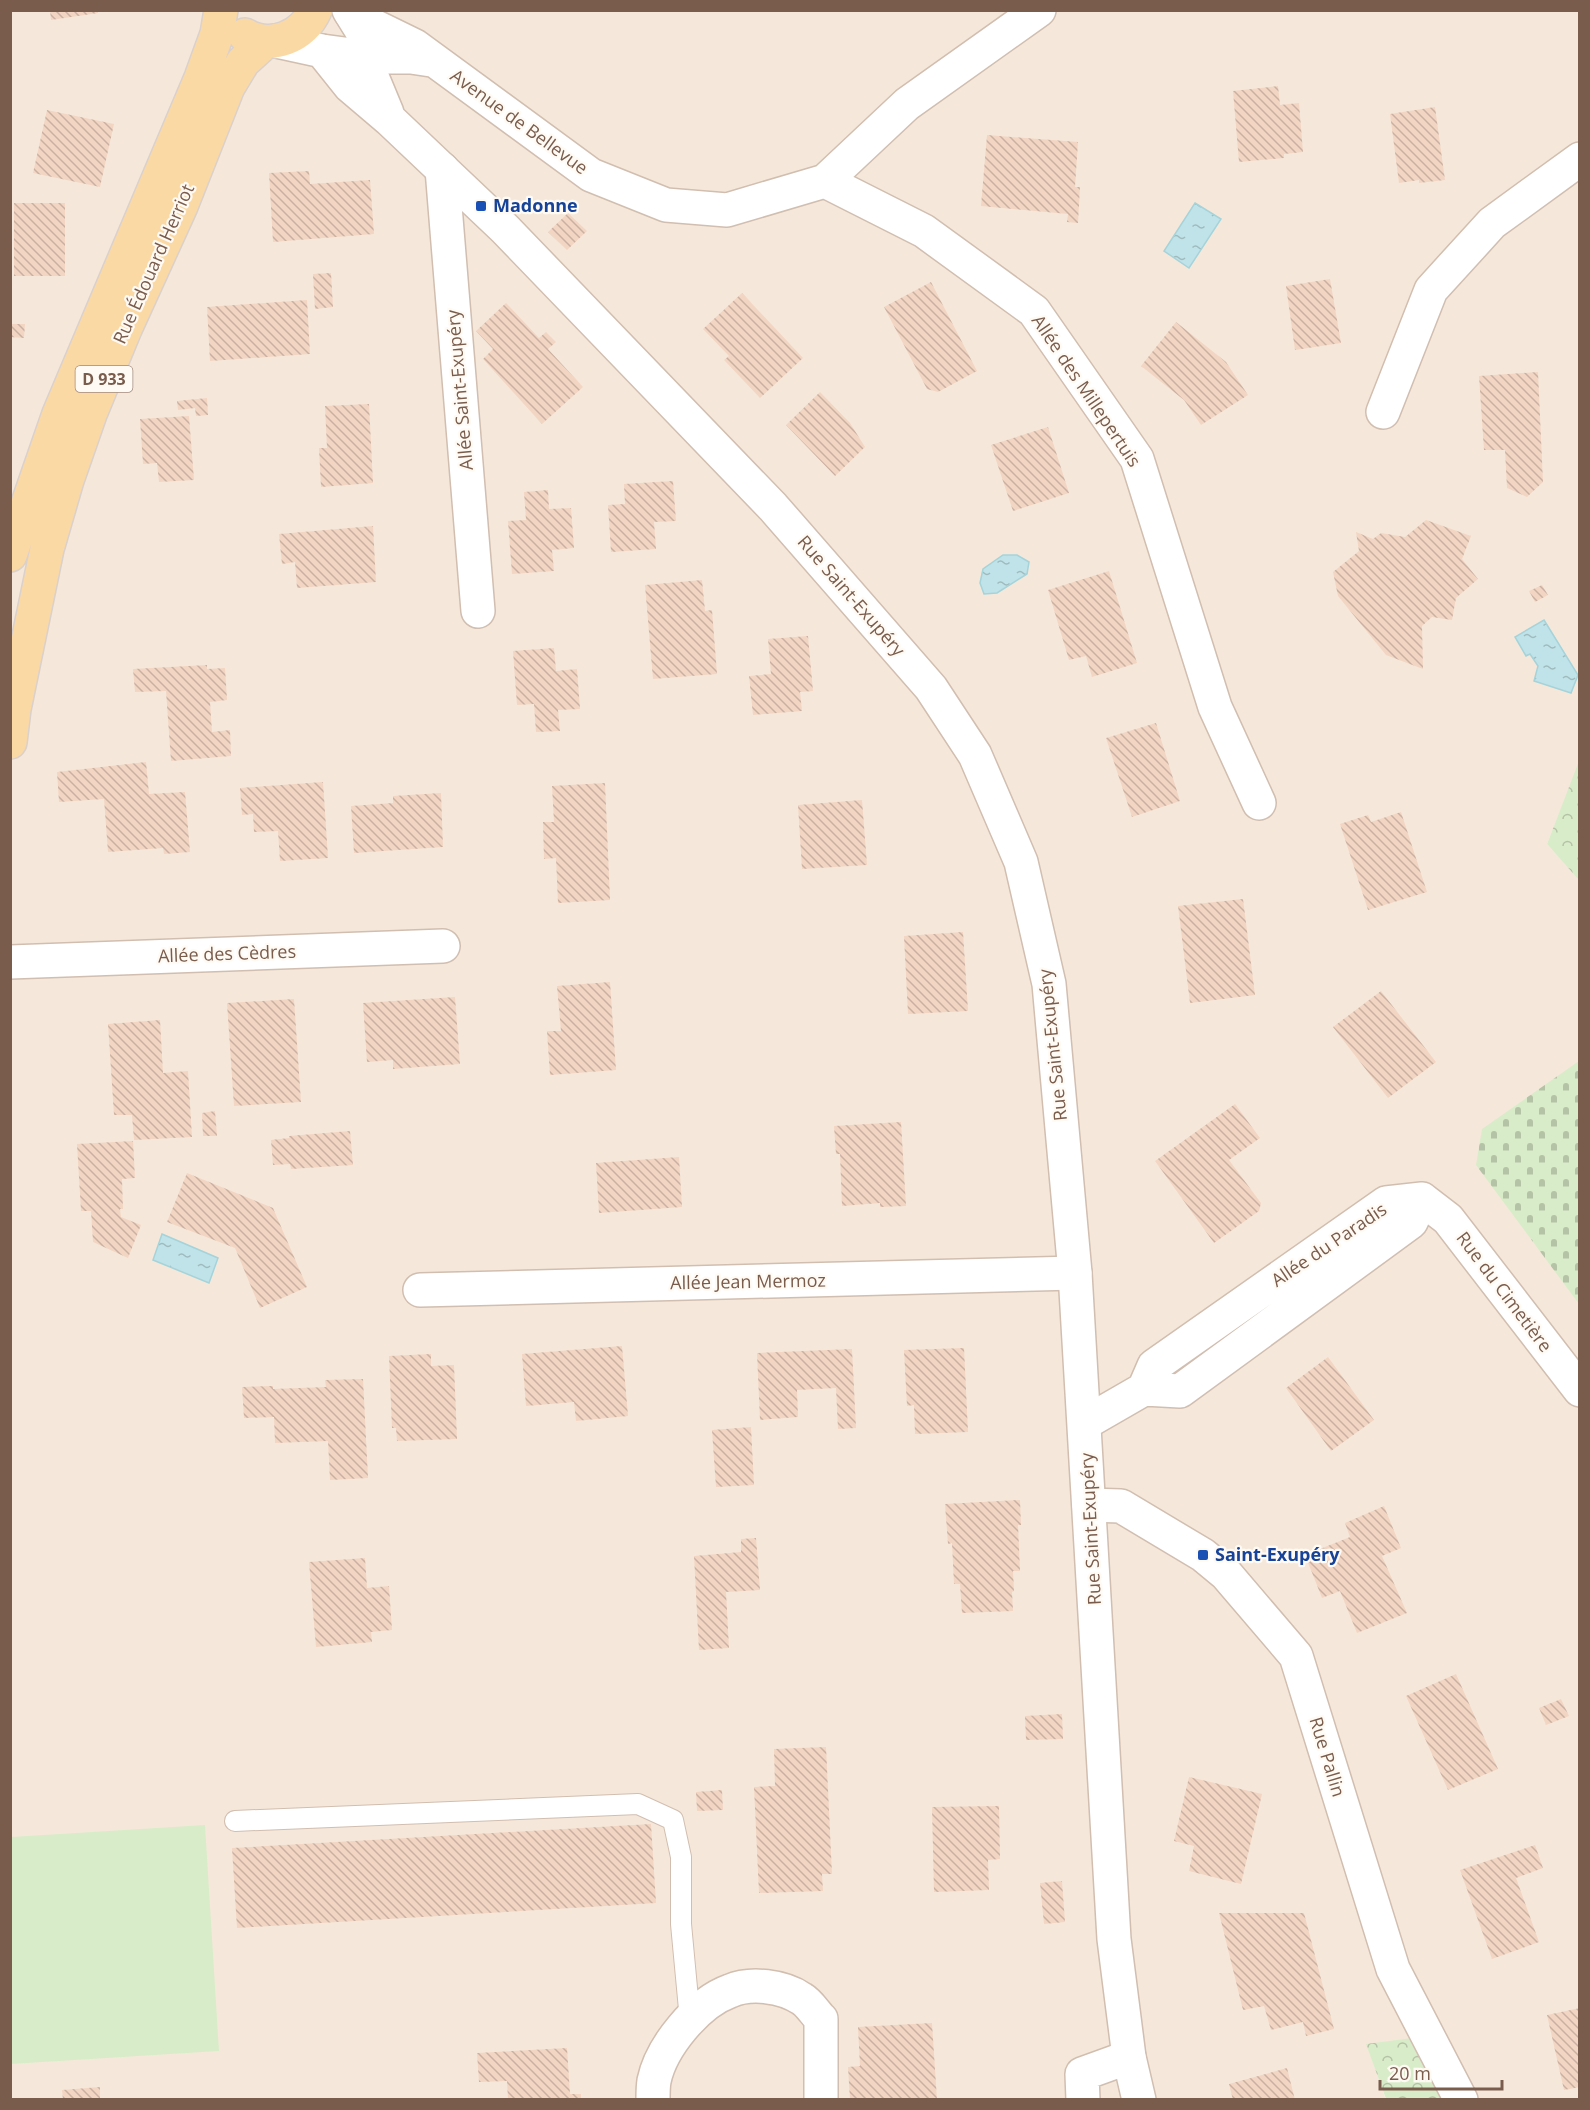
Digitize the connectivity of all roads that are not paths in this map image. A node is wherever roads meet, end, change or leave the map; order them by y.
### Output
1 (222, 10) edge
2 (315, 10) edge
3 (1039, 10) edge
4 (350, 12) edge
5 (270, 41) junction
6 (322, 51) junction
7 (367, 57) junction
8 (436, 61) junction
9 (390, 120) junction
10 (1580, 159) edge
11 (442, 169) junction
12 (825, 181) junction
13 (1383, 412) dead end
14 (10, 555) edge
15 (478, 611) dead end
16 (10, 742) edge
17 (1259, 804) dead end
18 (443, 946) dead end
19 (10, 962) edge
20 (1422, 1199) joint
21 (1075, 1273) junction
22 (420, 1290) dead end
23 (1580, 1390) edge
24 (1085, 1423) junction
25 (1089, 1505) junction
26 (235, 1821) dead end
27 (690, 2020) junction
28 (1129, 2057) junction
29 (653, 2100) edge
30 (821, 2100) edge
31 (1083, 2100) edge
32 (1139, 2100) edge
33 (1461, 2100) edge

1 - 5 main road
1 - 14 main road, D 933
2 - 5 main road, Rue Édouard Herriot
3 - 12 street, Avenue de Bellevue
4 - 7 street, Rue Saint-Exupéry
4 - 8 street, Avenue de Bellevue
5 - 6 street, Avenue de Bellevue
5 - 16 main road, Rue Édouard Herriot / D 933
6 - 7 street, Avenue de Bellevue
6 - 9 street, Rue Saint-Exupéry
7 - 8 street, Avenue de Bellevue
7 - 9 street, Rue Saint-Exupéry
8 - 12 street, Avenue de Bellevue
9 - 11 street, Rue Saint-Exupéry
10 - 13 street
11 - 15 street, Allée Saint-Exupéry
11 - 21 street, Rue Saint-Exupéry
12 - 17 street, Allée des Millepertuis
18 - 19 street, Allée des Cèdres
20 - 23 street, Rue du Cimetière
20 - 24 street, Allée du Paradis
21 - 22 street, Allée Jean Mermoz
21 - 24 street, Rue Saint-Exupéry
24 - 25 street, Rue Saint-Exupéry
25 - 28 street, Rue Saint-Exupéry
25 - 33 street, Rue Pallin
26 - 27 lane
27 - 29 street
27 - 30 street
28 - 31 street
28 - 32 street, Rue Saint-Exupéry

